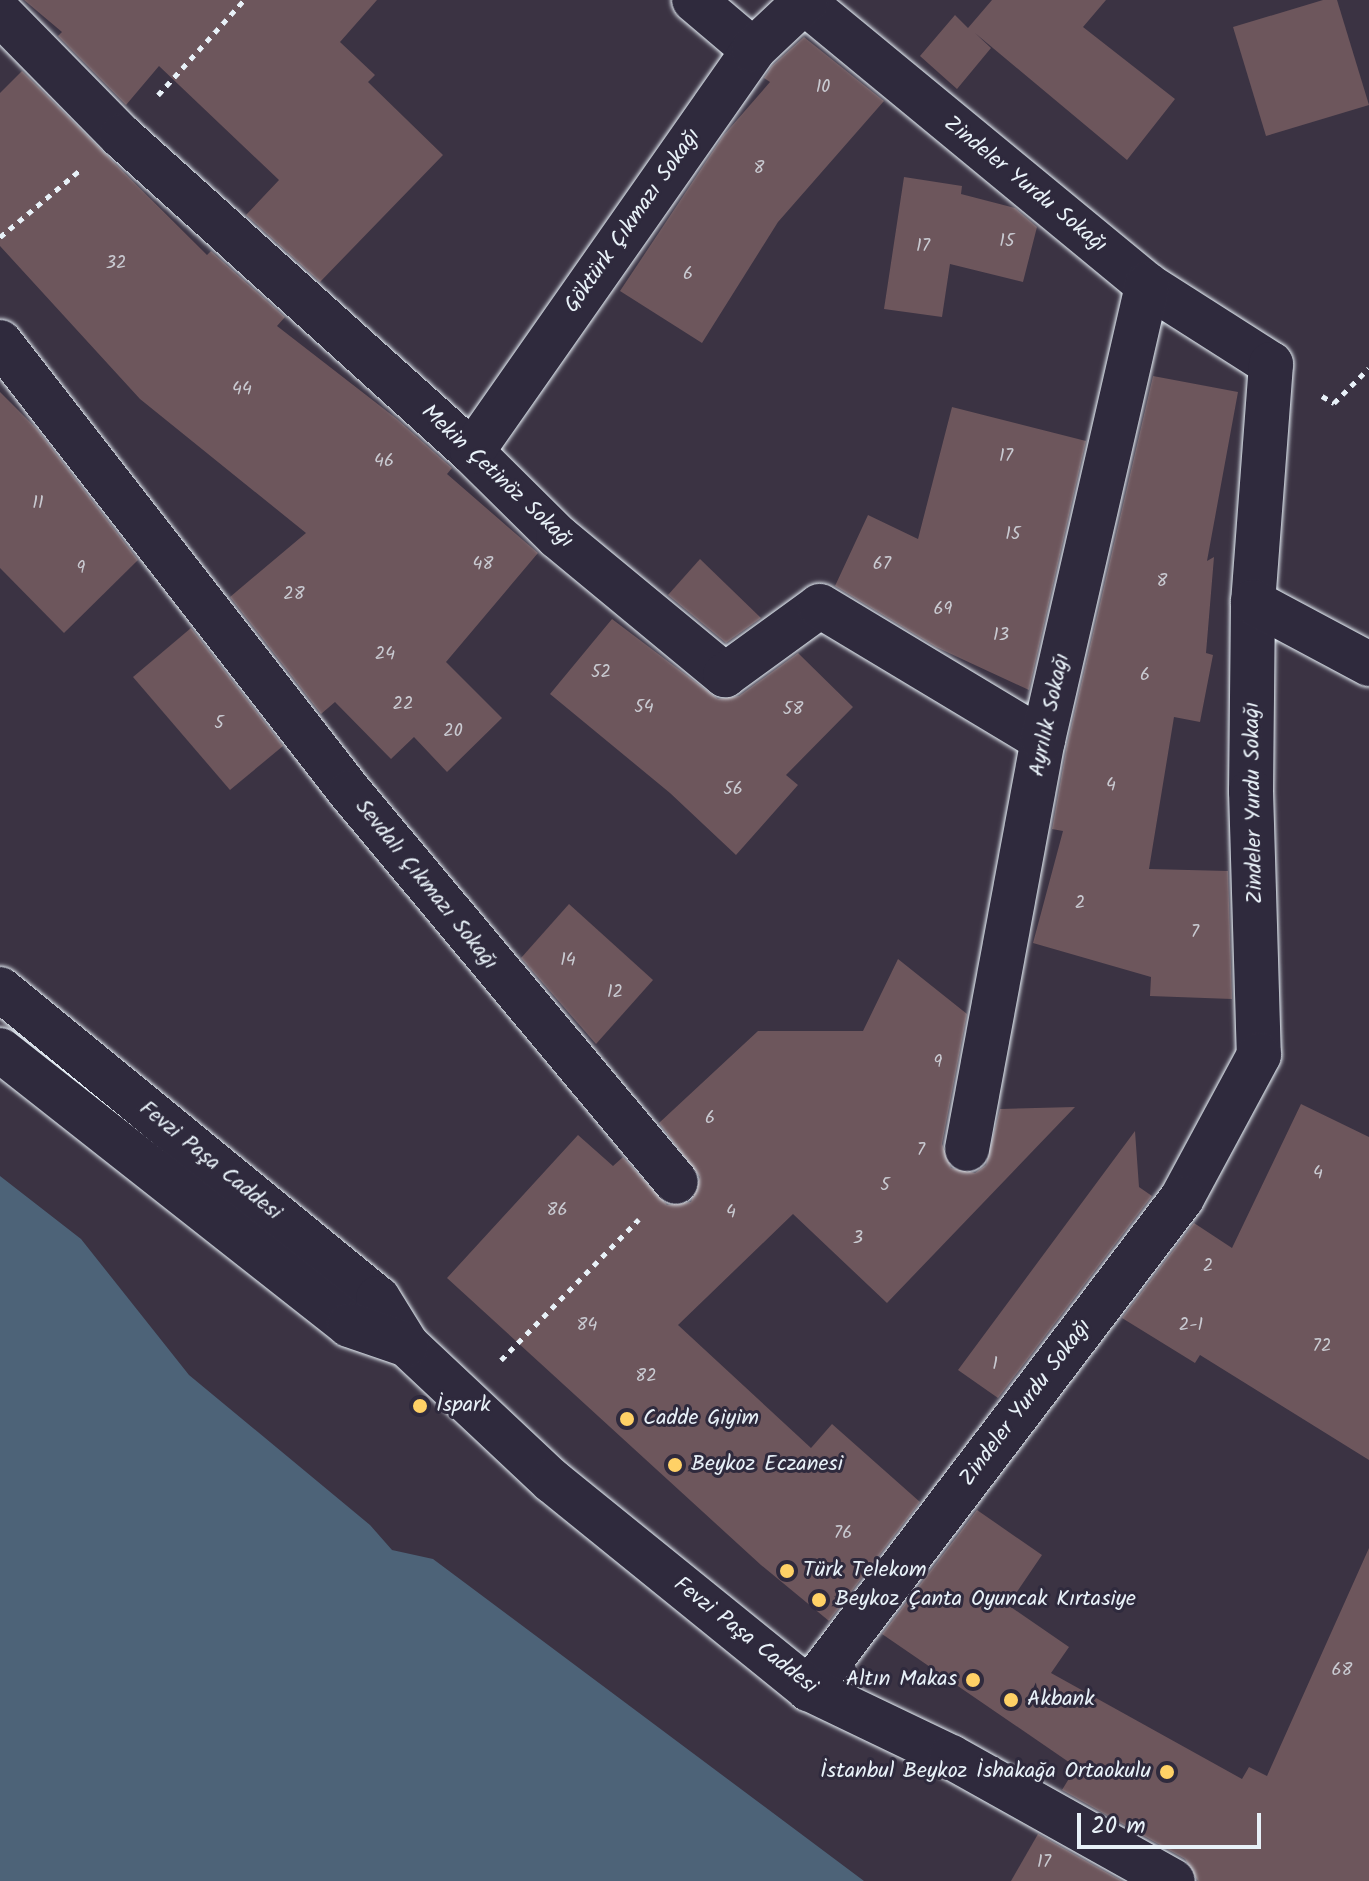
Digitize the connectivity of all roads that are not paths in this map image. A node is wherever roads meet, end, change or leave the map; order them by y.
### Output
1 (694, 0) edge
2 (805, 1) edge
3 (0, 13) edge
4 (753, 50) junction
5 (1147, 285) junction
6 (0, 342) edge
7 (472, 452) junction
8 (1253, 602) junction
9 (1369, 664) edge
10 (1043, 740) junction
11 (0, 989) edge
12 (0, 1050) edge
13 (967, 1149) dead end
14 (676, 1182) road end
15 (407, 1345) junction
16 (809, 1689) junction
17 (1173, 1881) edge

1 - 4 street
2 - 4 street, Göktürk Çıkmazı Sokağı
2 - 5 street, Zindeler Yurdu Sokağı
3 - 7 street, Mekin Çetinöz Sokağı
4 - 7 street, Göktürk Çıkmazı Sokağı
5 - 8 street, Zindeler Yurdu Sokağı
5 - 10 street, Ayrılık Sokağı
6 - 14 street, Sevdalı Çıkmazı Sokağı
7 - 10 street, Mekin Çetinöz Sokağı
8 - 9 street
8 - 16 street, Zindeler Yurdu Sokağı
10 - 13 street, Ayrılık Sokağı
11 - 15 street, Fevzi Paşa Caddesi
12 - 15 street, Fevzi Paşa Caddesi
15 - 16 street, Fevzi Paşa Caddesi
16 - 17 street, Fevzi Paşa Caddesi

